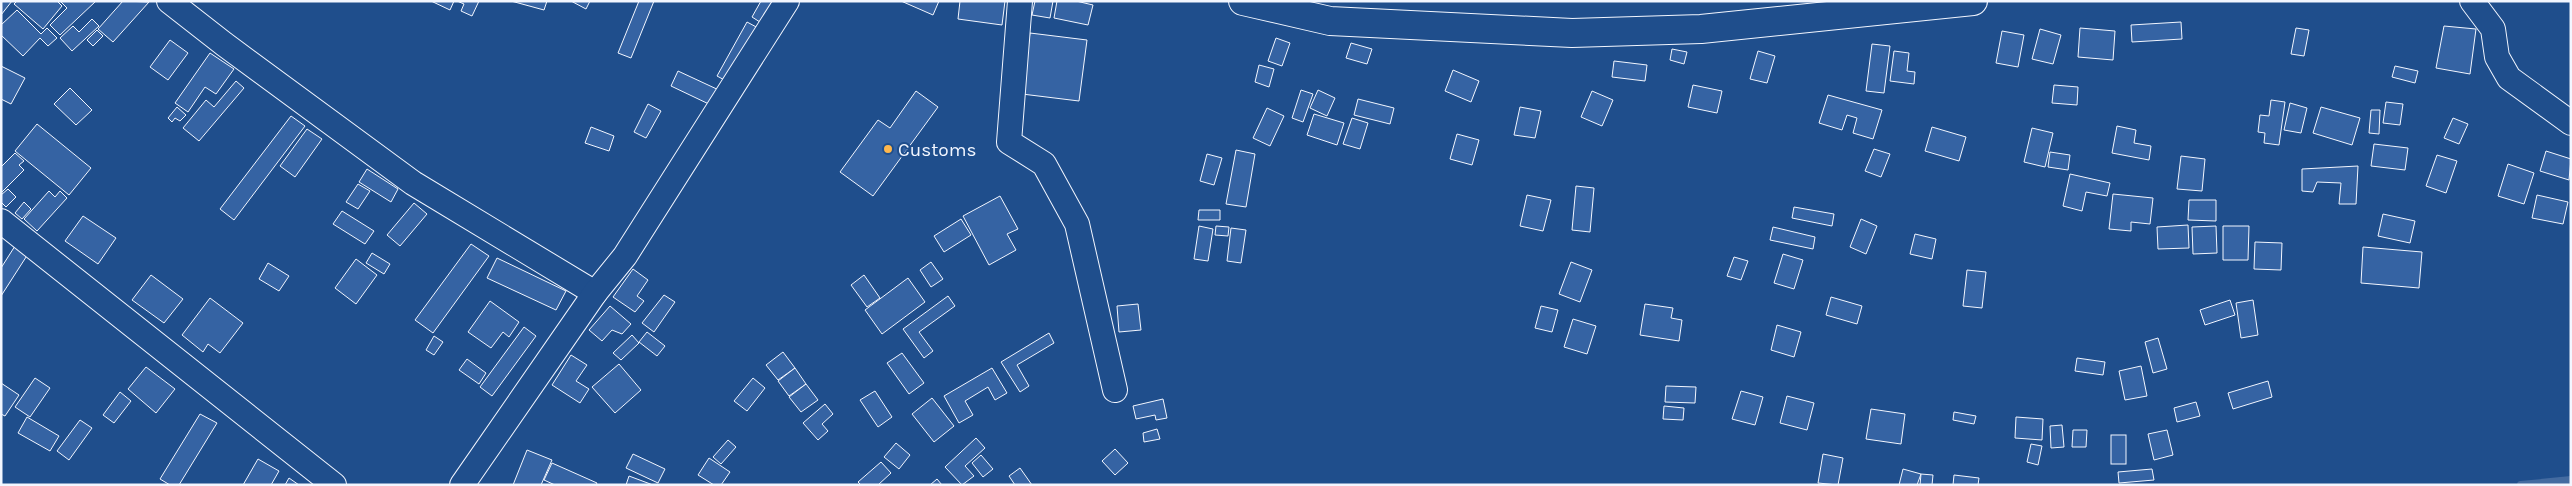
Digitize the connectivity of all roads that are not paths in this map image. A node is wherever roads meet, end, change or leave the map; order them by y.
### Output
1 (168, 1) edge
2 (787, 1) edge
3 (1020, 1) edge
4 (1243, 1) edge
5 (1973, 1) edge
6 (2472, 1) edge
7 (2571, 123) edge
8 (1, 221) edge
9 (595, 293) junction
10 (1115, 390) dead end
11 (334, 485) edge
12 (462, 485) edge

1 - 9 street
2 - 9 street
3 - 10 street
4 - 5 highway
6 - 7 street
8 - 11 street
9 - 12 street

